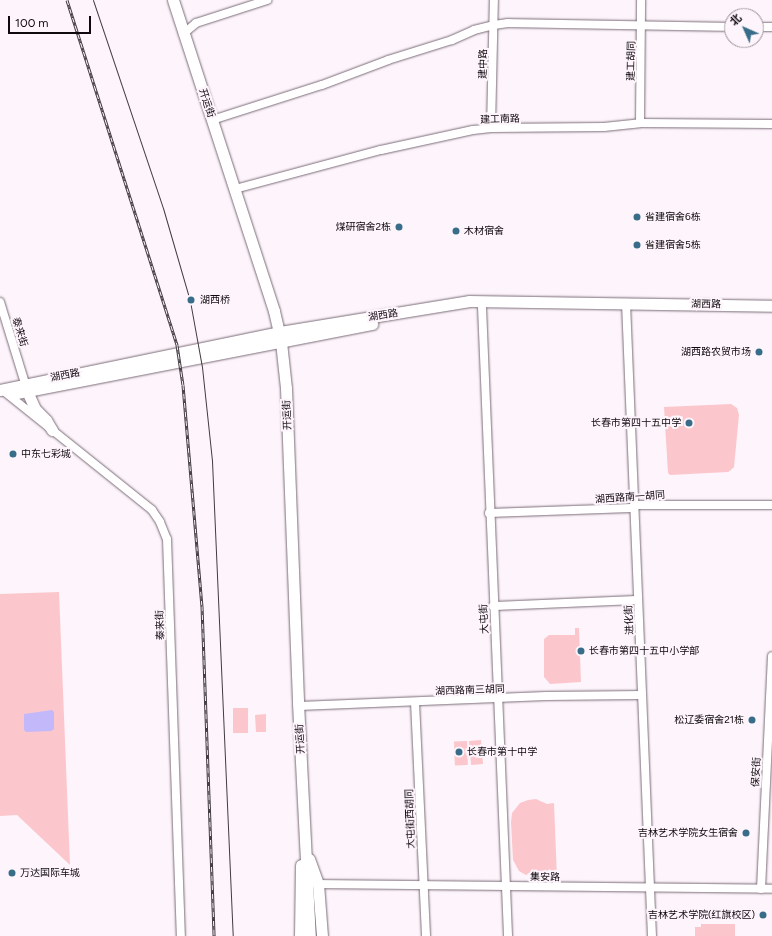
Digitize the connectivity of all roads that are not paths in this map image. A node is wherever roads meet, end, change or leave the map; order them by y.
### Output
1 (173, 0) edge
2 (267, 0) edge
3 (494, 0) edge
4 (641, 0) edge
5 (494, 25) junction
6 (641, 25) junction
7 (724, 27) edge
8 (183, 34) junction
9 (212, 120) junction
10 (640, 123) junction
11 (772, 124) edge
12 (491, 128) junction
13 (235, 189) junction
14 (0, 303) edge
15 (481, 304) junction
16 (626, 306) junction
17 (772, 306) edge
18 (772, 311) edge
19 (280, 337) junction
20 (26, 387) junction
21 (3, 393) edge
22 (52, 430) junction
23 (772, 505) edge
24 (634, 506) junction
25 (489, 513) junction
26 (638, 600) junction
27 (493, 606) junction
28 (772, 656) edge
29 (642, 695) junction
30 (498, 699) junction
31 (415, 702) junction
32 (298, 706) junction
33 (305, 847) junction
34 (318, 884) junction
35 (423, 886) junction
36 (506, 886) junction
37 (650, 889) junction
38 (761, 889) junction
39 (772, 890) edge
40 (182, 936) edge
41 (300, 936) edge
42 (310, 936) edge
43 (322, 936) edge
44 (426, 936) edge
45 (508, 936) edge
46 (652, 936) edge

1 - 8 main road, 开运街
2 - 8 street
3 - 5 street, 建中路
4 - 6 street, 建工胡同
5 - 6 street
5 - 9 street
5 - 12 street, 建中路
6 - 7 street
6 - 10 street, 建工胡同
8 - 9 main road, 开运街
9 - 13 main road, 开运街
10 - 11 street, 建工南路
10 - 12 street, 建工南路
12 - 13 street, 建工南路
13 - 19 main road, 开运街
14 - 20 street, 泰来街
15 - 16 main road, 湖西路
15 - 19 main road, 湖西路
15 - 25 street, 大屯街
16 - 17 main road, 湖西路
16 - 18 main road, 湖西路
16 - 24 street, 进化街
19 - 20 main road, 湖西路
19 - 32 main road, 开运街
20 - 21 main road, 湖西路
20 - 22 main road
21 - 22 street, 泰来街
22 - 40 street, 泰来街
23 - 24 street, 湖西路南一胡同
24 - 25 street, 湖西路南一胡同
24 - 26 street, 进化街
25 - 27 street, 大屯街
26 - 27 street
26 - 29 street, 进化街
27 - 30 street, 大屯街
28 - 38 street, 保安街
29 - 30 street, 湖西路南三胡同
29 - 37 street, 进化街
30 - 31 street, 湖西路南三胡同
30 - 36 street, 大屯街
31 - 32 street, 湖西路南三胡同
31 - 35 street, 大屯街西胡同
32 - 33 main road, 开运街
33 - 34 main road, 开运街
33 - 41 main road, 开运街
33 - 42 main road, 开运街
34 - 35 street, 集安路
34 - 43 main road, 开运街
35 - 36 street, 集安路
35 - 44 street, 大屯街西胡同
36 - 37 street, 集安路
36 - 45 street, 大屯街
37 - 38 street, 集安路
37 - 46 street, 进化街
38 - 39 street, 集安路

